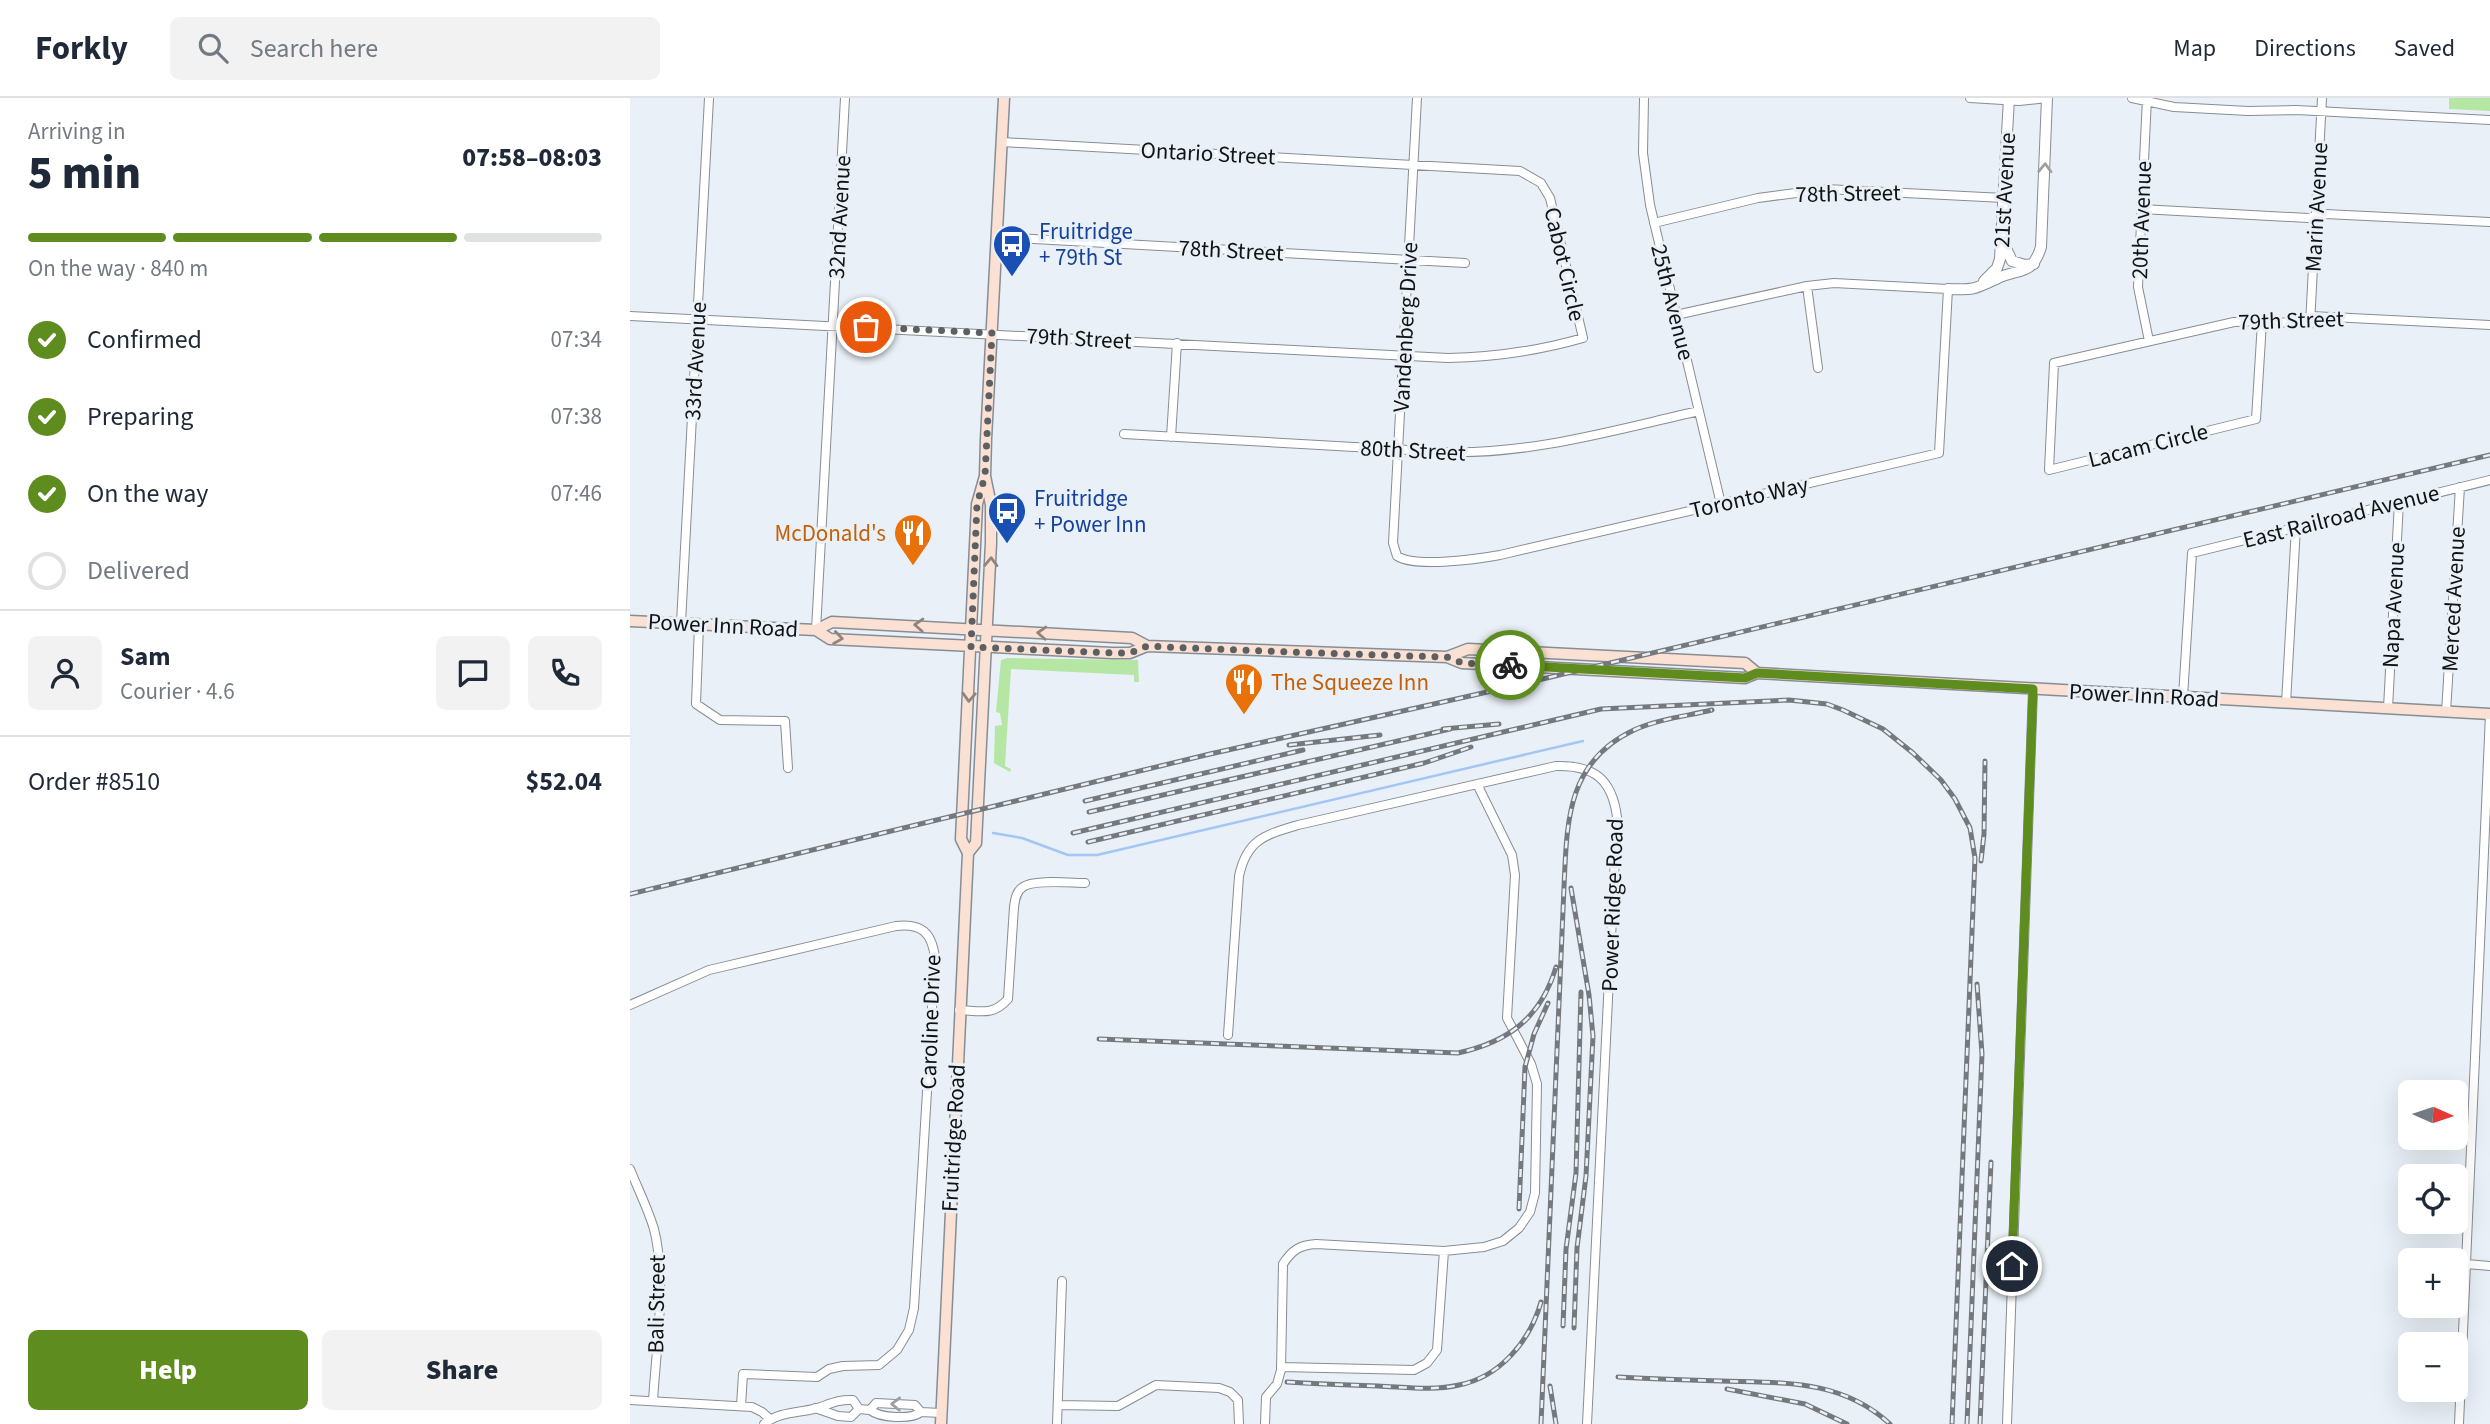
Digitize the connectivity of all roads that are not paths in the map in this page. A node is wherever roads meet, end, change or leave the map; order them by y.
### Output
1 (709, 98) edge
2 (845, 98) edge
3 (1004, 98) edge
4 (1417, 98) edge
5 (1644, 98) edge
6 (1970, 98) edge
7 (2047, 98) edge
8 (2132, 98) edge
9 (2322, 98) edge
10 (2009, 99) edge
11 (2147, 99) edge
12 (2322, 111) junction
13 (2490, 120) edge
14 (1002, 142) junction
15 (1413, 164) junction
16 (2004, 198) junction
17 (2141, 209) junction
18 (2316, 216) junction
19 (2490, 222) edge
20 (1654, 223) junction
21 (2001, 234) junction
22 (997, 237) junction
23 (1408, 259) junction
24 (1465, 263) dead end
25 (2034, 264) junction
26 (1807, 286) junction
27 (1948, 289) junction
28 (1971, 289) junction
29 (1676, 315) junction
30 (630, 316) edge
31 (2311, 316) junction
32 (697, 319) junction
33 (2262, 322) junction
34 (2490, 325) edge
35 (833, 326) junction
36 (992, 333) junction
37 (2150, 341) junction
38 (1177, 343) junction
39 (1403, 356) junction
40 (2054, 363) joint
41 (1818, 368) dead end
42 (1699, 411) junction
43 (1124, 434) dead end
44 (1171, 437) junction
45 (1398, 450) junction
46 (985, 476) junction
47 (2490, 480) edge
48 (2460, 487) junction
49 (2399, 502) junction
50 (1721, 504) junction
51 (2296, 527) junction
52 (1397, 556) joint
53 (630, 621) edge
54 (681, 623) junction
55 (699, 625) junction
56 (972, 629) junction
57 (816, 630) junction
58 (987, 630) junction
59 (1147, 646) junction
60 (971, 647) junction
61 (986, 648) junction
62 (2033, 689) junction
63 (2183, 697) junction
64 (2286, 703) junction
65 (2388, 708) junction
66 (2446, 712) junction
67 (2490, 714) edge
68 (788, 768) dead end
69 (1477, 784) junction
70 (968, 853) junction
71 (1085, 883) dead end
72 (630, 1005) edge
73 (959, 1010) junction
74 (1228, 1035) dead end
75 (630, 1169) edge
76 (2467, 1248) edge
77 (1444, 1251) junction
78 (2468, 1264) edge
79 (2490, 1266) edge
80 (1062, 1281) dead end
81 (2464, 1318) edge
82 (1281, 1367) junction
83 (630, 1400) edge
84 (653, 1401) junction
85 (1058, 1405) junction
86 (741, 1406) junction
87 (815, 1408) junction
88 (859, 1409) junction
89 (941, 1419) edge
90 (767, 1422) edge
91 (1057, 1424) edge
92 (1239, 1424) edge
93 (1265, 1424) edge
94 (1587, 1424) edge
95 (2007, 1424) edge
96 (2459, 1424) edge

1 - 32 street, 33rd Avenue
2 - 35 street, 32nd Avenue
3 - 14 main road, Fruitridge Road
4 - 15 street, Vandenberg Drive
5 - 20 street, 25th Avenue
6 - 10 street
7 - 10 street
25 -> 7 street, 21st Avenue
8 - 11 street
9 - 12 street, Marin Avenue
10 - 16 street, 21st Avenue
11 - 12 street
11 - 17 street, 20th Avenue
12 - 13 street
12 - 18 street, Marin Avenue
14 - 15 street, Ontario Street
14 - 22 main road, Fruitridge Road
15 - 23 street, Vandenberg Drive
15 - 39 street, Cabot Circle
16 - 20 street, 78th Street
16 - 21 street, 21st Avenue
17 - 18 street
17 - 37 street, 20th Avenue
18 - 19 street
18 - 31 street, Marin Avenue
20 - 29 street, 25th Avenue
21 - 25 street
21 - 28 street, 21st Avenue
22 - 23 street, 78th Street
22 - 36 main road, Fruitridge Road
23 - 24 street, 78th Street
23 - 39 street, Vandenberg Drive
25 - 28 street
26 - 27 street
26 - 29 street
26 - 41 street
27 - 28 street
27 - 50 street, Toronto Way
29 - 42 street, 25th Avenue
30 - 32 street, 79th Street
31 - 33 street, 79th Street
31 - 34 street, 79th Street
32 - 35 street, 79th Street
32 - 54 street, 33rd Avenue
33 - 37 street, 79th Street
33 - 40 street, Lacam Circle
35 - 36 street, 79th Street
35 - 57 street, 32nd Avenue
36 - 38 street, 79th Street
36 - 46 main road, Fruitridge Road
37 - 40 street, 79th Street
38 - 39 street, 79th Street
38 - 44 street
39 - 45 street, Vandenberg Drive
42 - 45 street, 80th Street
42 - 50 street, 25th Avenue
43 - 44 street, 80th Street
44 - 45 street, 80th Street
45 - 52 street, Vandenberg Drive
46 - 56 main road, Fruitridge Road
58 -> 46 main road, Fruitridge Road
47 - 48 street, East Railroad Avenue
48 - 49 street, East Railroad Avenue
48 - 66 street, Merced Avenue
49 - 51 street, East Railroad Avenue
49 - 65 street, Napa Avenue
50 - 52 street, Toronto Way
51 - 63 street, East Railroad Avenue
51 - 64 street
53 - 54 main road, Power Inn Road
54 - 55 main road, Power Inn Road
55 - 57 main road, Power Inn Road
55 - 68 street
56 -> 57 main road, Power Inn Road
56 - 58 main road, Power Inn Road
56 - 60 main road, Fruitridge Road
57 -> 60 main road, Power Inn Road
59 -> 58 main road, Power Inn Road
58 - 61 main road, Fruitridge Road
59 - 61 main road, Power Inn Road
59 - 62 main road, Power Inn Road
60 - 61 main road, Power Inn Road
60 -> 70 main road, Fruitridge Road
61 - 70 main road, Fruitridge Road
62 - 63 main road, Power Inn Road
62 - 95 street
63 - 64 main road, Power Inn Road
64 - 65 main road, Power Inn Road
65 - 66 main road, Power Inn Road
66 - 67 main road, Power Inn Road
67 - 76 street
69 - 74 street, Power Ridge Road
69 - 77 street
69 - 94 street, Power Ridge Road
70 - 73 main road, Fruitridge Road
71 - 73 street
72 - 86 street, Caroline Drive
73 - 89 main road, Fruitridge Road
75 - 84 street, Bali Street
77 - 82 street
77 - 82 street
78 - 79 street
80 - 85 street
81 - 96 street
82 - 93 street
83 - 84 street
84 - 86 street
85 - 91 street
85 - 92 street
86 - 90 street
87 - 88 street
87 - 88 street
87 - 90 street
88 - 89 street

